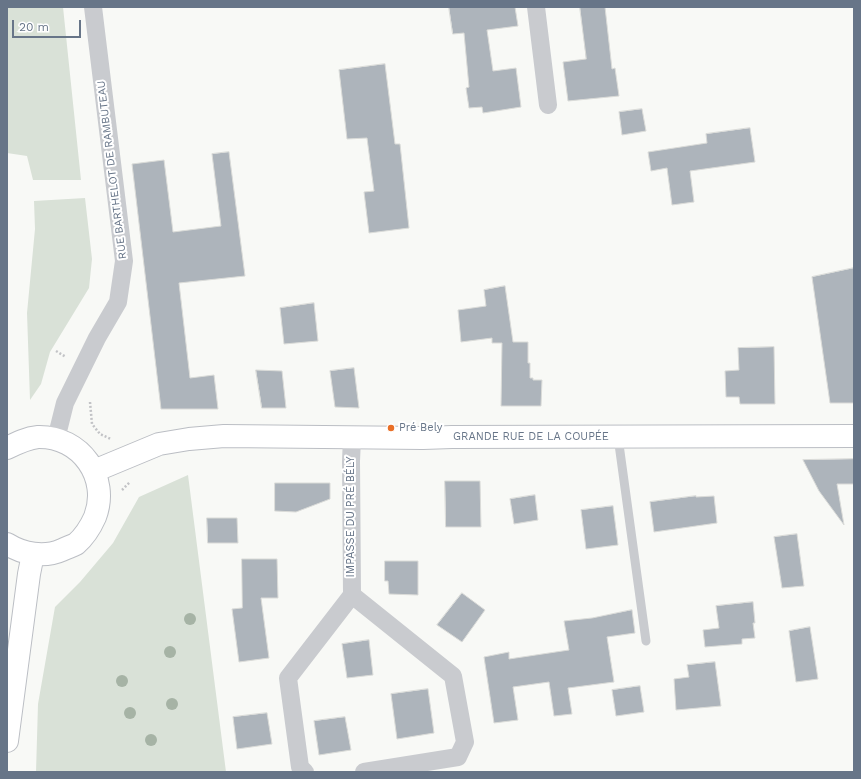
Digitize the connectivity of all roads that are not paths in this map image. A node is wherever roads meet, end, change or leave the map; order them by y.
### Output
1 (93, 7) edge
2 (536, 7) edge
3 (548, 105) dead end
4 (854, 436) edge
5 (618, 437) junction
6 (352, 438) junction
7 (56, 439) junction
8 (7, 448) edge
9 (94, 471) junction
10 (7, 544) edge
11 (33, 554) junction
12 (352, 596) junction
13 (646, 641) dead end
14 (7, 741) edge
15 (305, 772) edge
16 (364, 772) edge

1 - 7 street, RUE BARTHELOT DE RAMBUTEAU
2 - 3 street
4 - 5 main road, GRANDE RUE DE LA COUPÉE
5 - 6 main road, GRANDE RUE DE LA COUPÉE
5 - 13 lane
6 - 9 main road, GRANDE RUE DE LA COUPÉE
6 - 12 street, IMPASSE DU PRÉ BÉLY
7 - 8 main road
7 - 9 main road
9 - 11 main road
10 - 11 main road
11 - 14 main road
12 - 15 street
12 - 16 street

